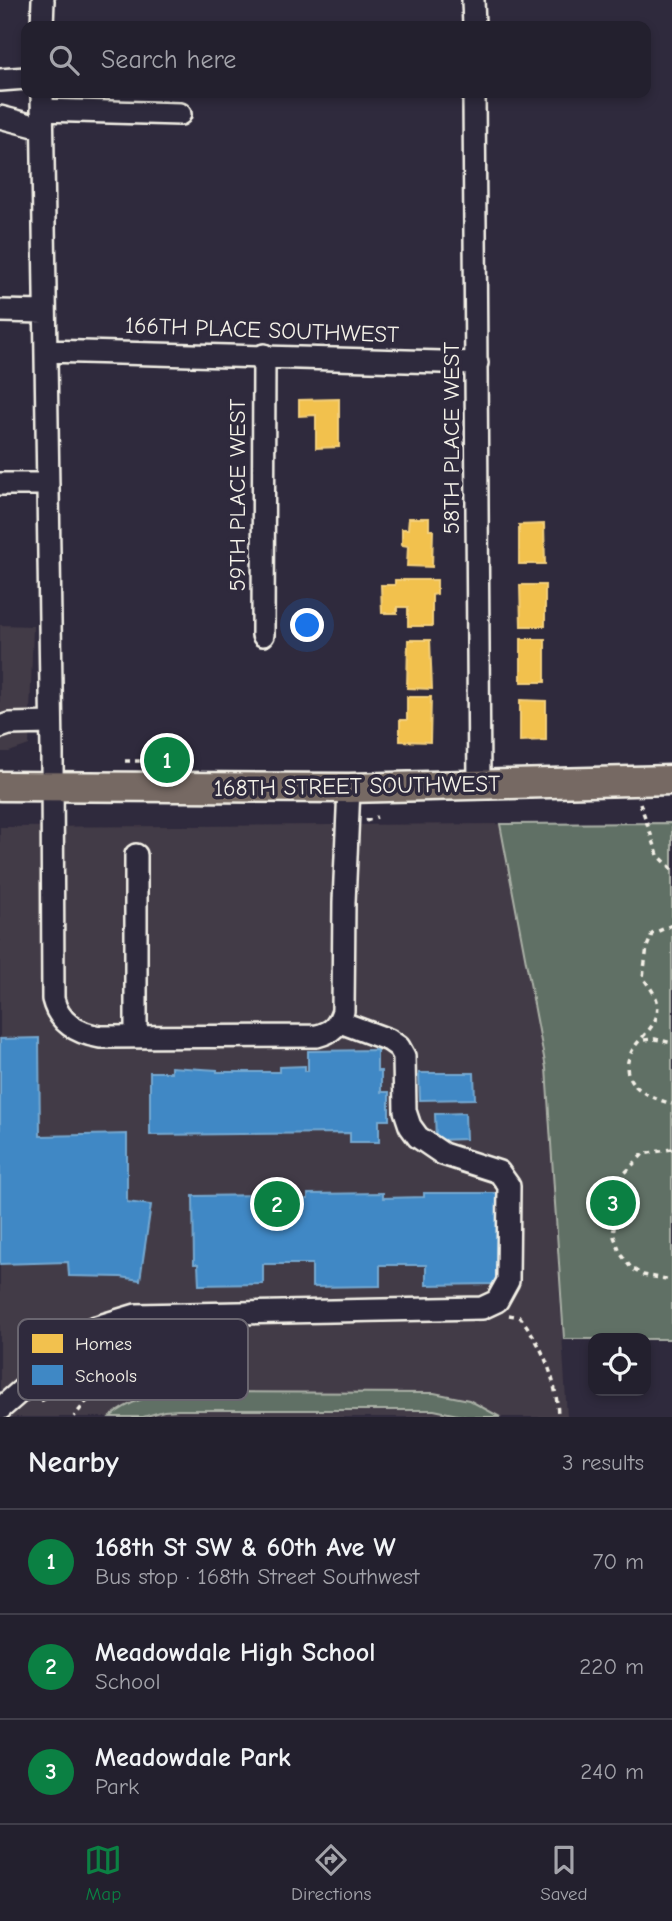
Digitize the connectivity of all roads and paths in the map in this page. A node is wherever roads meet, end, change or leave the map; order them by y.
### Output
1 (43, 0) edge
2 (473, 0) edge
3 (42, 21) edge
4 (474, 21) edge
5 (21, 78) edge
6 (0, 80) edge
7 (474, 98) edge
8 (42, 110) edge
9 (180, 114) dead end
10 (0, 117) edge
11 (0, 311) edge
12 (44, 312) junction
13 (46, 351) junction
14 (264, 355) junction
15 (477, 363) junction
16 (0, 484) edge
17 (48, 484) junction
18 (263, 635) dead end
19 (51, 723) junction
20 (0, 727) edge
21 (125, 761) dead end
22 (164, 761) dead end
23 (672, 780) edge
24 (633, 781) junction
25 (479, 784) junction
26 (0, 786) edge
27 (52, 787) junction
28 (349, 788) junction
29 (136, 855) dead end
30 (672, 869) edge
31 (672, 925) edge
32 (340, 1022) junction
33 (136, 1037) junction
34 (642, 1040) junction
35 (672, 1043) edge
36 (672, 1104) edge
37 (672, 1149) edge
38 (672, 1280) edge
39 (501, 1314) dead end
40 (123, 1319) edge
41 (18, 1393) edge
42 (88, 1400) edge
43 (0, 1409) edge
44 (74, 1417) edge
45 (558, 1417) edge

1 - 3 street
2 - 4 street
5 - 6 street
7 - 15 street, 58TH PLACE WEST
8 - 9 street
8 - 10 street
8 - 12 street
11 - 12 street
12 - 13 street
13 - 14 street, 166TH PLACE SOUTHWEST
13 - 17 street
14 - 15 street, 166TH PLACE SOUTHWEST
14 - 18 street, 59TH PLACE WEST
15 - 25 street, 58TH PLACE WEST
16 - 17 street
17 - 19 street
19 - 20 street
19 - 27 street
21 - 22 path
23 - 24 main road, 168TH STREET SOUTHWEST
24 - 25 main road, 168TH STREET SOUTHWEST
24 - 30 path
25 - 28 main road, 168TH STREET SOUTHWEST
26 - 27 main road, 168TH STREET SOUTHWEST
27 - 28 main road, 168TH STREET SOUTHWEST
27 - 33 street
28 - 32 street
29 - 33 street
31 - 34 path
32 - 33 street
32 - 40 street
34 - 35 path
34 - 36 path
37 - 38 path
39 - 45 path
41 - 43 street
42 - 44 path

